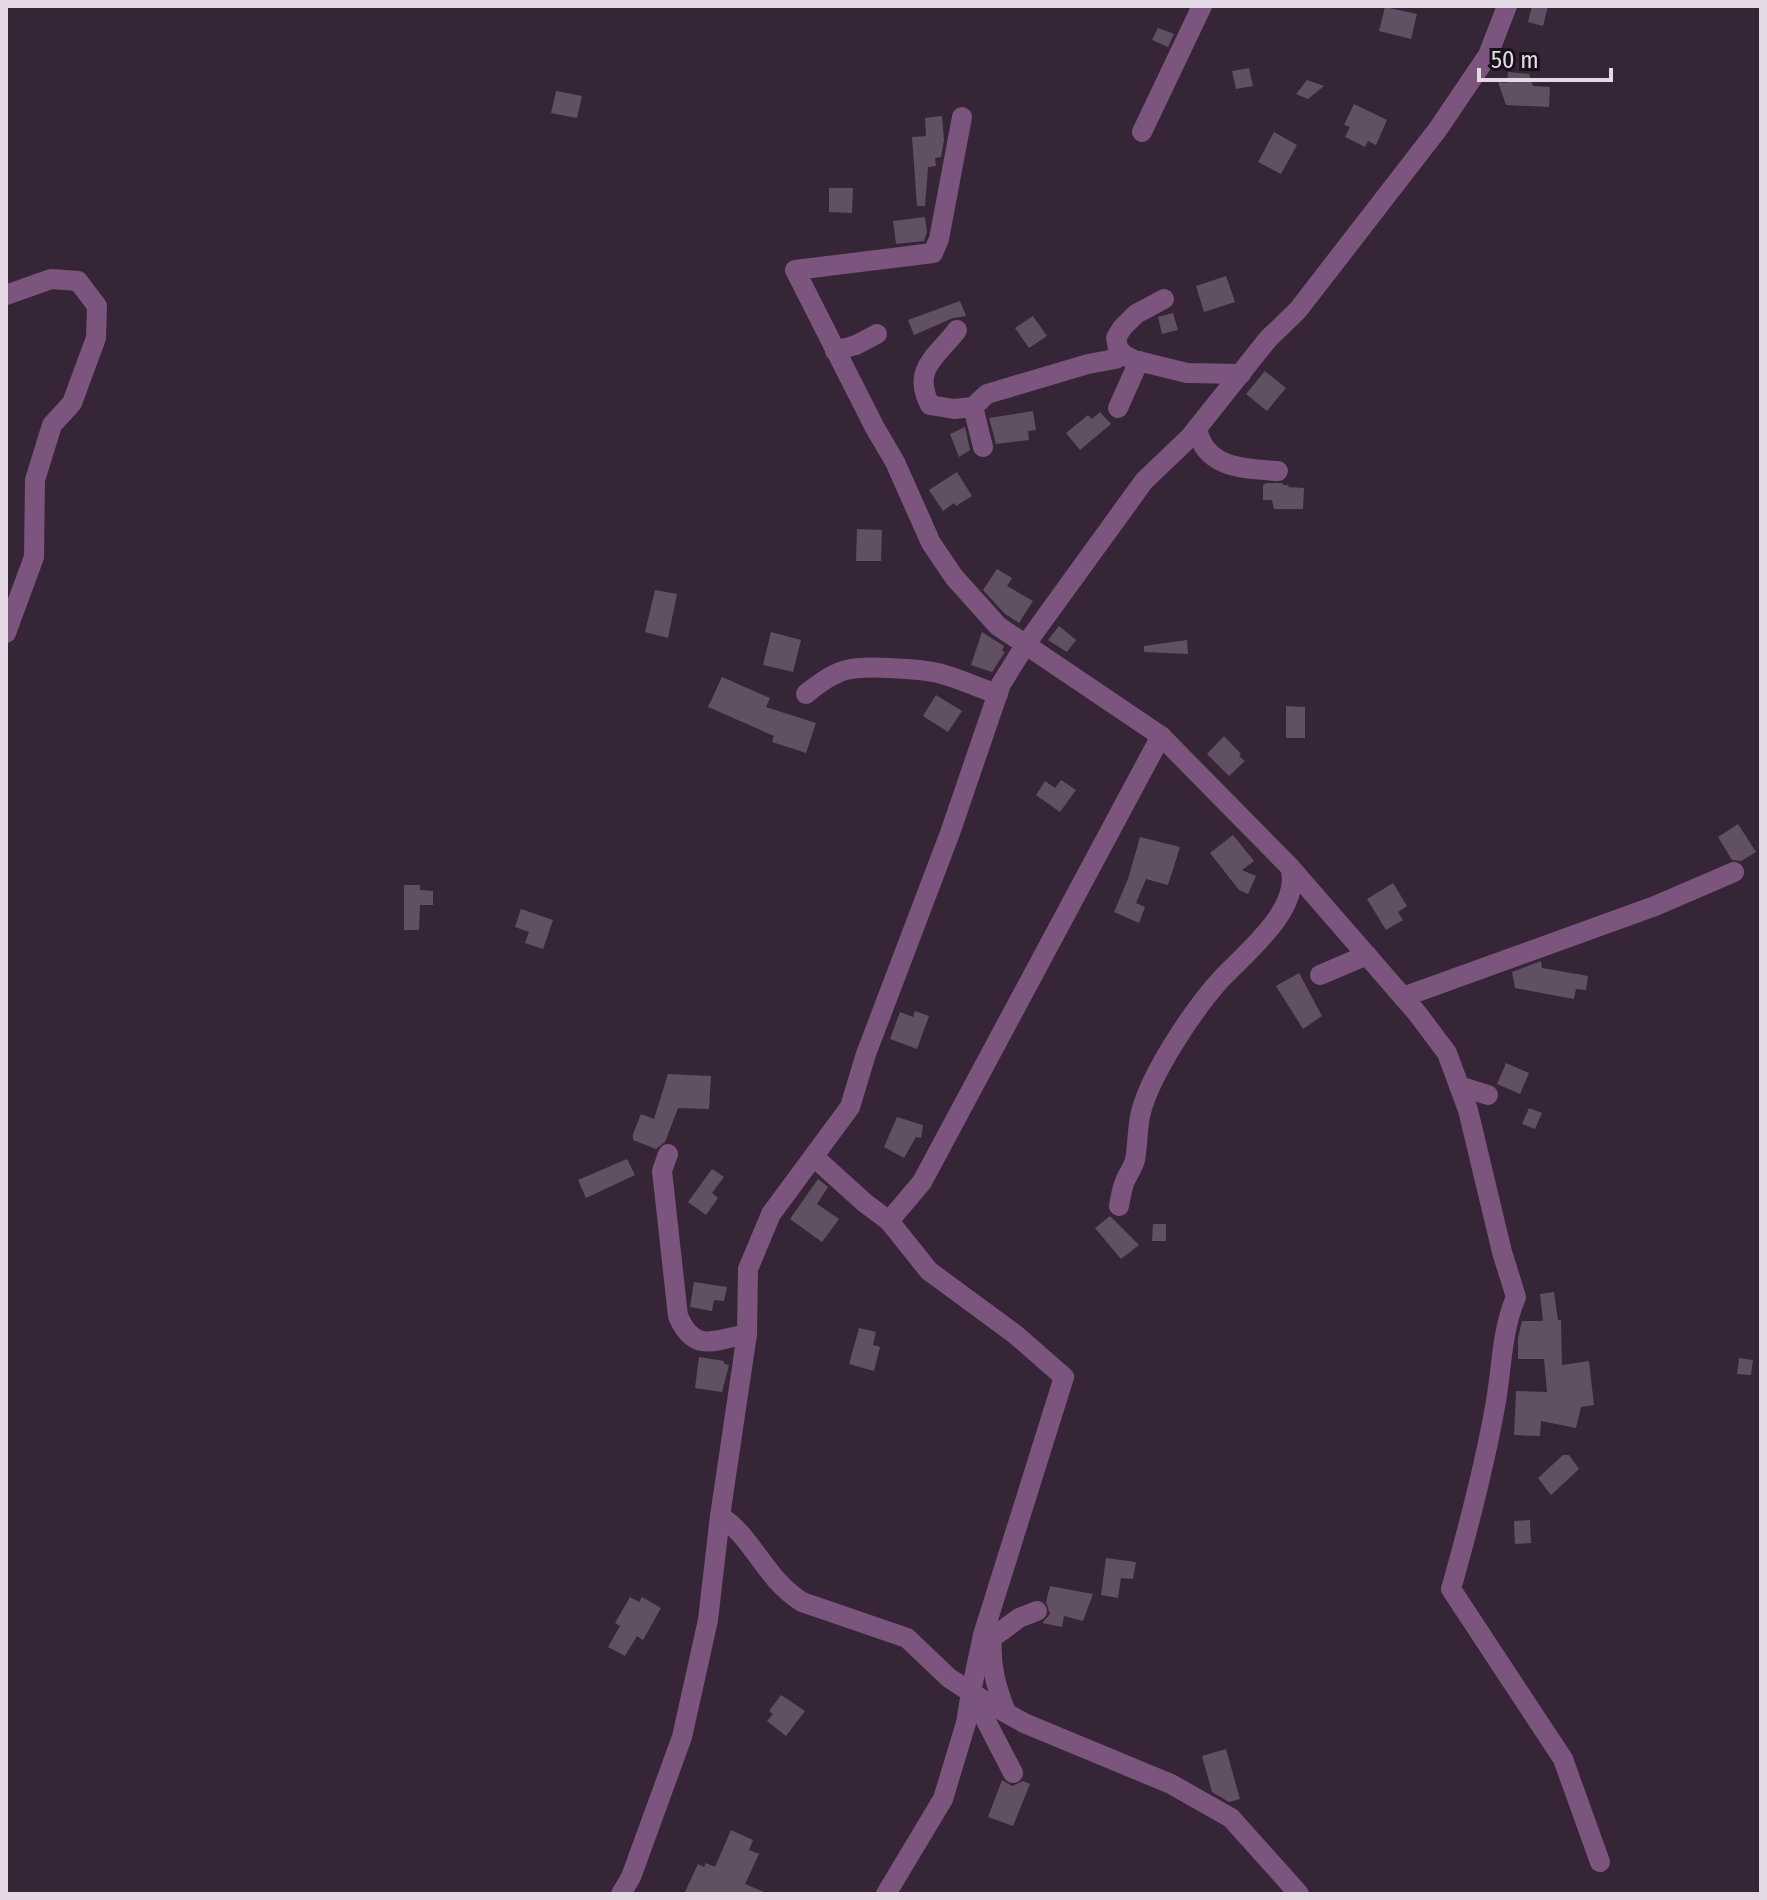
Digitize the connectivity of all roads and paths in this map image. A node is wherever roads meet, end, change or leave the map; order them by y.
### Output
1 (1202, 6) edge
2 (1507, 6) edge
3 (962, 117) dead end
4 (1142, 132) dead end
5 (6, 295) edge
6 (1164, 299) dead end
7 (957, 330) dead end
8 (877, 334) dead end
9 (835, 351) junction
10 (1132, 358) junction
11 (1241, 374) junction
12 (973, 407) junction
13 (1118, 408) dead end
14 (1197, 428) junction
15 (983, 447) dead end
16 (1278, 471) dead end
17 (6, 633) edge
18 (1026, 644) junction
19 (806, 694) dead end
20 (998, 694) junction
21 (1161, 736) junction
22 (1290, 867) junction
23 (1734, 872) dead end
24 (1367, 955) junction
25 (1320, 975) dead end
26 (1403, 997) junction
27 (1459, 1086) junction
28 (1488, 1095) dead end
29 (668, 1154) dead end
30 (814, 1157) junction
31 (1119, 1206) dead end
32 (889, 1221) junction
33 (747, 1334) junction
34 (720, 1516) junction
35 (1037, 1611) dead end
36 (971, 1692) junction
37 (1006, 1712) junction
38 (1013, 1773) dead end
39 (1600, 1862) dead end
40 (621, 1894) edge
41 (886, 1894) edge
42 (1299, 1894) edge

1 - 4 street
2 - 11 street
3 - 9 street
5 - 17 street
6 - 10 street
7 - 12 street
8 - 9 street
9 - 18 street
10 - 11 street
10 - 12 street
10 - 13 street
11 - 14 street
12 - 15 street
14 - 16 street
14 - 18 street
18 - 20 street
18 - 21 street
19 - 20 street
20 - 30 street
21 - 22 street
21 - 32 street
22 - 24 street
22 - 31 street
23 - 26 street
24 - 25 street
24 - 26 street
26 - 27 street
27 - 28 street
27 - 39 street
29 - 33 street
30 - 32 street
30 - 33 street
32 - 36 street
33 - 34 street
34 - 36 street
34 - 40 street
35 - 37 street
36 - 37 street
36 - 38 street
36 - 41 street
37 - 42 street

